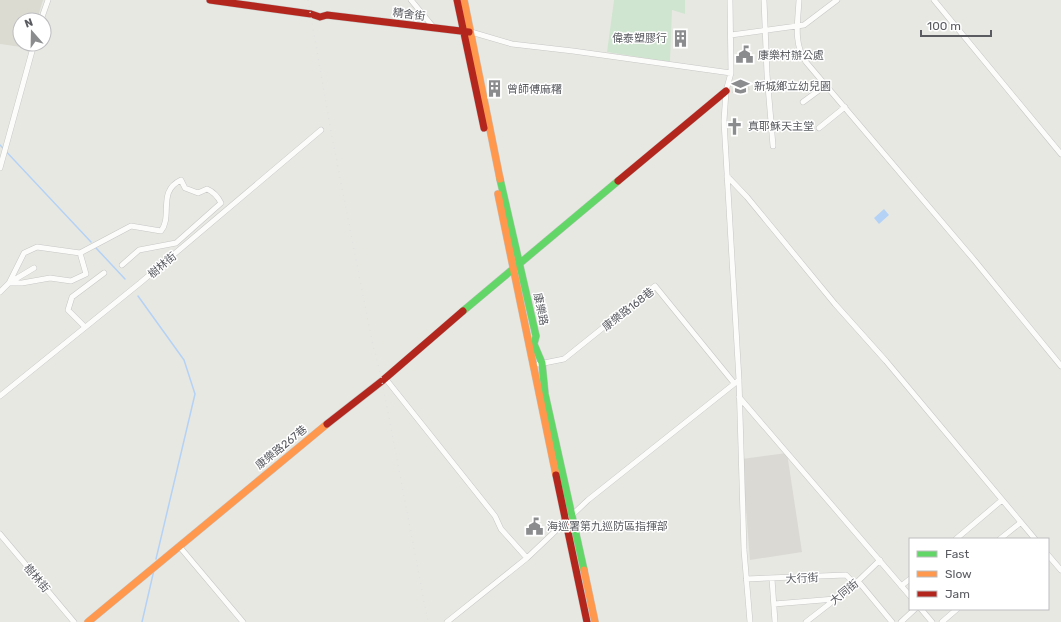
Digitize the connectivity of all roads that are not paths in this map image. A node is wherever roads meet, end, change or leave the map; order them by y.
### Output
1 (48, 0) edge
2 (210, 0) edge
3 (411, 0) edge
4 (730, 0) edge
5 (764, 0) edge
6 (800, 0) edge
7 (838, 0) edge
8 (934, 0) edge
9 (462, 1) edge
10 (44, 12) edge
11 (797, 26) junction
12 (434, 28) junction
13 (765, 30) junction
14 (463, 32) junction
15 (471, 32) junction
16 (731, 35) junction
17 (32, 52) edge
18 (731, 73) junction
19 (826, 85) junction
20 (726, 91) junction
21 (803, 102) dead end
22 (845, 107) junction
23 (819, 128) dead end
24 (321, 130) dead end
25 (773, 146) dead end
26 (1061, 154) edge
27 (0, 168) edge
28 (727, 176) junction
29 (80, 253) junction
30 (520, 263) junction
31 (122, 265) dead end
32 (34, 268) dead end
33 (514, 268) junction
34 (104, 273) dead end
35 (10, 283) junction
36 (0, 292) edge
37 (85, 327) junction
38 (542, 363) junction
39 (534, 365) junction
40 (1061, 366) edge
41 (385, 378) junction
42 (739, 380) junction
43 (734, 383) junction
44 (0, 396) edge
45 (739, 398) junction
46 (1002, 500) junction
47 (573, 514) junction
48 (566, 523) junction
49 (1020, 523) junction
50 (0, 534) edge
51 (957, 538) edge
52 (1001, 538) edge
53 (1034, 538) edge
54 (179, 546) junction
55 (1049, 556) edge
56 (527, 558) junction
57 (880, 560) junction
58 (1061, 570) edge
59 (746, 579) junction
60 (772, 579) junction
61 (909, 580) edge
62 (856, 582) junction
63 (901, 586) junction
64 (909, 595) edge
65 (836, 598) junction
66 (774, 604) junction
67 (914, 610) edge
68 (922, 610) edge
69 (956, 610) edge
70 (74, 622) edge
71 (88, 622) edge
72 (243, 622) edge
73 (447, 622) edge
74 (587, 622) edge
75 (595, 622) edge
76 (750, 622) edge
77 (775, 622) edge
78 (806, 622) edge
79 (892, 622) edge
80 (901, 622) edge
81 (932, 622) edge
82 (942, 622) edge

1 - 10 street
2 - 12 main road, 精舍街
3 - 12 street
4 - 16 street
5 - 13 street
6 - 11 street
7 - 11 street
8 - 26 street
9 - 14 main road, 康樂路
9 - 15 main road, 康樂路
11 - 13 street
11 - 19 street
12 - 14 main road, 精舍街
13 - 16 street
13 - 25 street
14 - 15 main road, 精舍街
14 - 33 main road, 康樂路
15 - 18 street
15 - 30 main road, 康樂路
16 - 18 street
17 - 27 street
18 - 20 street
19 - 21 street
19 - 22 street
20 - 28 street
20 - 30 main road, 康樂路267巷
22 - 23 street
22 - 40 street
24 - 37 street, 樹林街
28 - 42 street
28 - 46 street
29 - 31 street
29 - 35 street
29 - 35 street
30 - 33 main road, 康樂路267巷
30 - 38 main road, 康樂路
32 - 35 street
33 - 39 main road, 康樂路
33 - 41 main road, 康樂路267巷
34 - 37 street
35 - 36 street
37 - 44 street, 樹林街
38 - 39 street, 康樂路168巷
38 - 43 street, 康樂路168巷
38 - 47 main road, 康樂路
39 - 48 main road, 康樂路
41 - 54 main road, 康樂路267巷
41 - 56 street
42 - 43 street
42 - 45 street
43 - 47 street
45 - 57 street
45 - 59 street
46 - 49 street
46 - 51 street
47 - 48 street
47 - 75 main road, 康樂路
48 - 56 street
48 - 74 main road, 康樂路
49 - 52 street
49 - 53 street
50 - 70 street, 樹林街
54 - 71 main road, 康樂路267巷
54 - 72 street
55 - 58 street
56 - 73 street
57 - 62 street, 大同街
57 - 63 street
59 - 60 street, 大行街
59 - 76 street
60 - 62 street, 大行街
60 - 66 street
61 - 63 street
62 - 65 street, 大同街
62 - 79 street
63 - 64 street
65 - 66 street
65 - 78 street, 大同街
66 - 77 street
67 - 80 street
68 - 81 street
69 - 82 street

